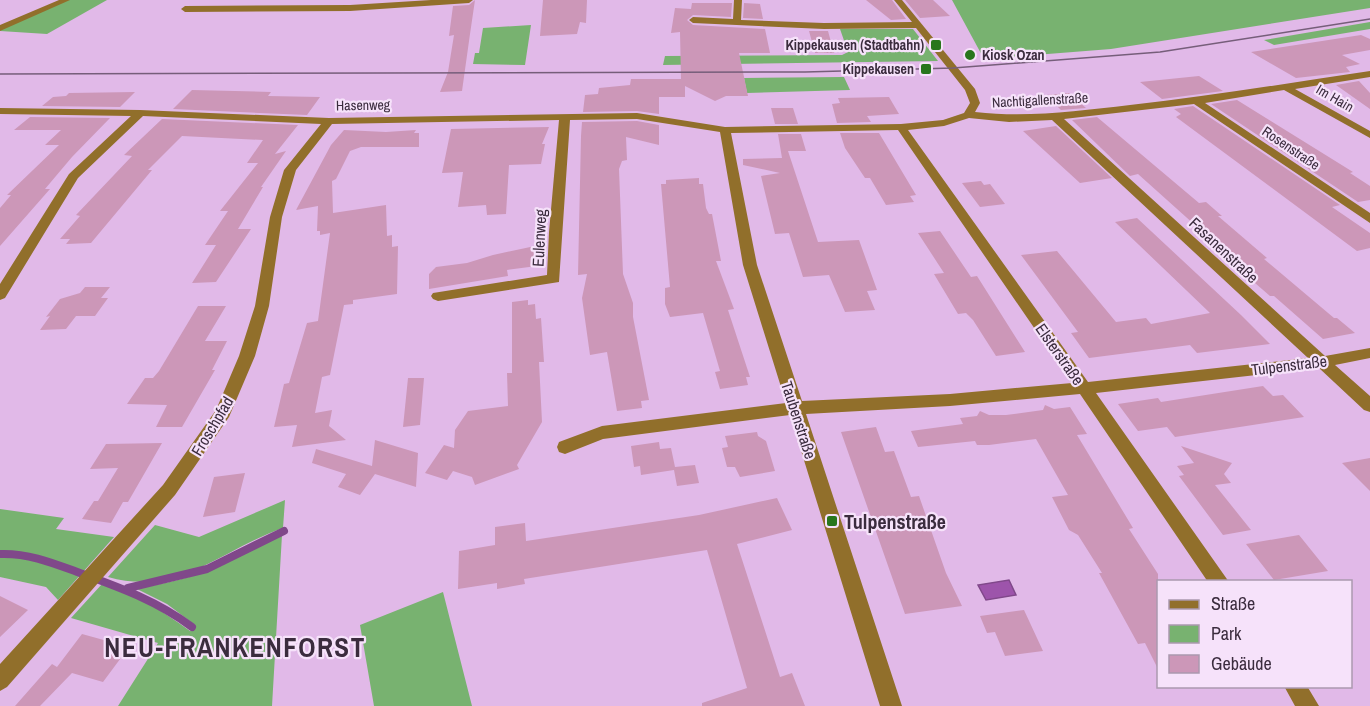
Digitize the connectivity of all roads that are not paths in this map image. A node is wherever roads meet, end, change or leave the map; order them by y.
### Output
1 (66, 0) edge
2 (469, 0) edge
3 (738, 0) edge
4 (898, 0) edge
5 (185, 9) dead end
6 (693, 20) dead end
7 (737, 21) junction
8 (920, 25) junction
9 (0, 28) edge
10 (1370, 74) edge
11 (1285, 87) junction
12 (1196, 101) junction
13 (0, 111) edge
14 (140, 113) junction
15 (968, 115) junction
16 (565, 117) junction
17 (1055, 117) junction
18 (329, 121) junction
19 (901, 127) junction
20 (725, 130) junction
21 (1370, 135) edge
22 (1370, 219) edge
23 (0, 295) edge
24 (438, 296) dead end
25 (1370, 353) edge
26 (1322, 362) junction
27 (1084, 388) junction
28 (1370, 406) edge
29 (795, 408) junction
30 (565, 447) dead end
31 (1219, 580) edge
32 (0, 680) edge
33 (1295, 688) edge
34 (891, 706) edge
35 (1308, 706) edge

1 - 9 street
2 - 5 street
3 - 7 street
4 - 8 street
6 - 7 street
7 - 8 street
8 - 15 street
10 - 11 street, Nachtigallenstraße
11 - 12 street, Nachtigallenstraße
11 - 21 street, Im Hain
12 - 17 street, Nachtigallenstraße
12 - 22 street, Rosenstraße
13 - 14 street, Hasenweg
14 - 18 street, Hasenweg
14 - 23 street
15 - 17 street, Nachtigallenstraße
15 - 19 street, Nachtigallenstraße
16 - 18 street, Hasenweg
16 - 20 street, Hasenweg
16 - 24 street, Eulenweg
17 - 26 street, Fasanenstraße
18 - 32 street, Froschpfad
19 - 20 street, Nachtigallenstraße
19 - 27 street, Elsterstraße
20 - 29 street, Taubenstraße
25 - 26 street, Tulpenstraße
26 - 27 street, Tulpenstraße
26 - 28 street, Fasanenstraße
27 - 29 street, Tulpenstraße
27 - 31 street, Elsterstraße
29 - 30 street, Tulpenstraße
29 - 34 street, Taubenstraße
33 - 35 street

